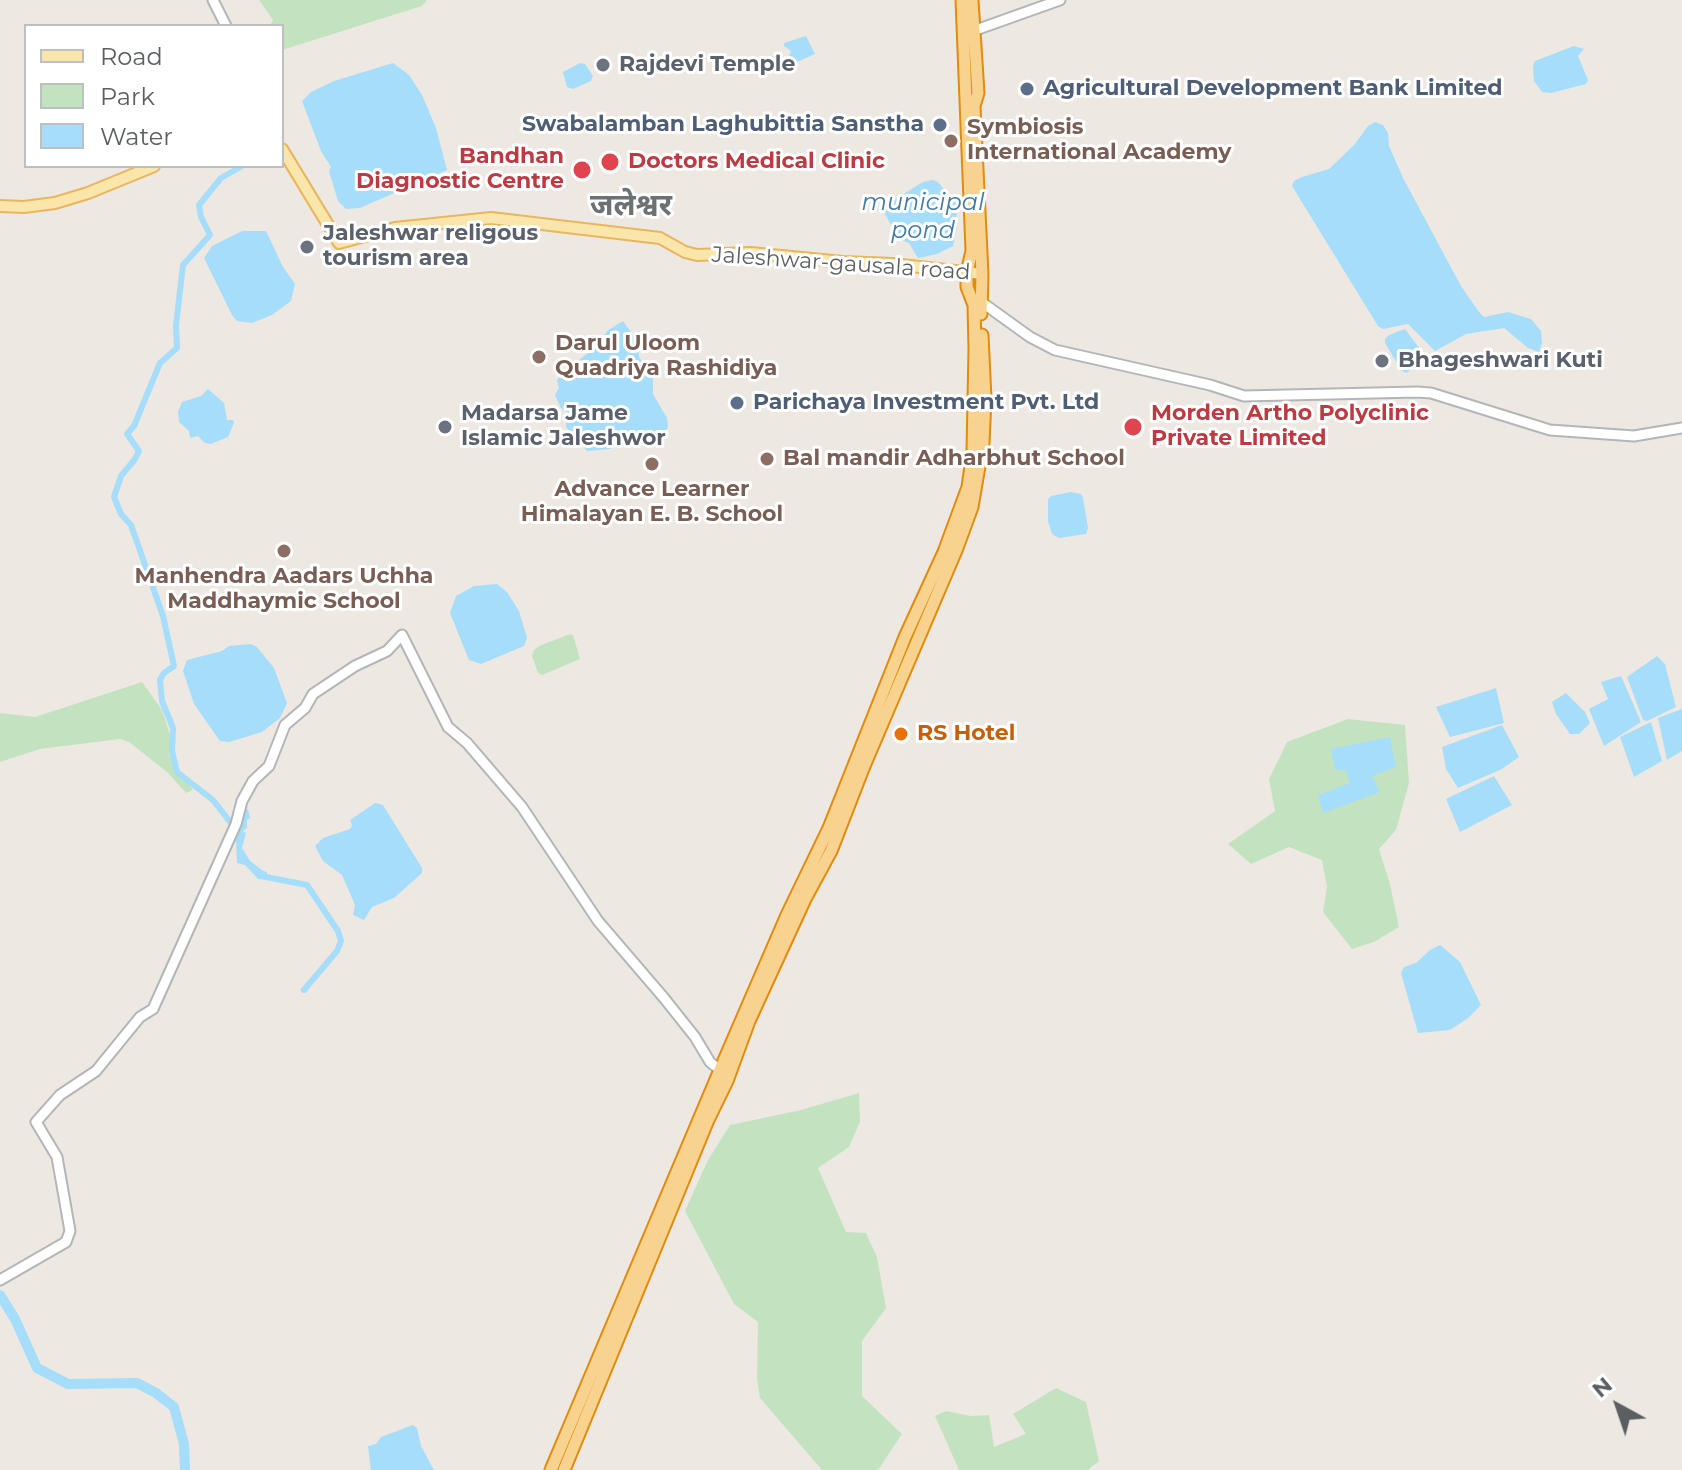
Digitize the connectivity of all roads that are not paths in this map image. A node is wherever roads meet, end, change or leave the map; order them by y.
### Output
1 (213, 0) edge
2 (962, 0) edge
3 (972, 0) edge
4 (1060, 0) edge
5 (225, 24) edge
6 (973, 31) junction
7 (284, 152) edge
8 (149, 168) edge
9 (0, 206) edge
10 (967, 272) junction
11 (982, 274) junction
12 (980, 301) junction
13 (1682, 428) edge
14 (720, 1070) junction
15 (704, 1119) junction
16 (0, 1280) edge
17 (551, 1470) edge
18 (564, 1470) edge

1 - 5 street
2 - 10 highway
3 - 6 highway
4 - 6 street
6 - 11 highway
7 - 10 main road, Jaleshwar-gausala road
8 - 9 main road
10 - 11 main road, Jaleshwar-gausala road
10 - 14 highway
11 - 12 highway
12 - 13 street
12 - 15 highway
14 - 15 highway
14 - 16 street
15 - 17 highway
15 - 18 highway

